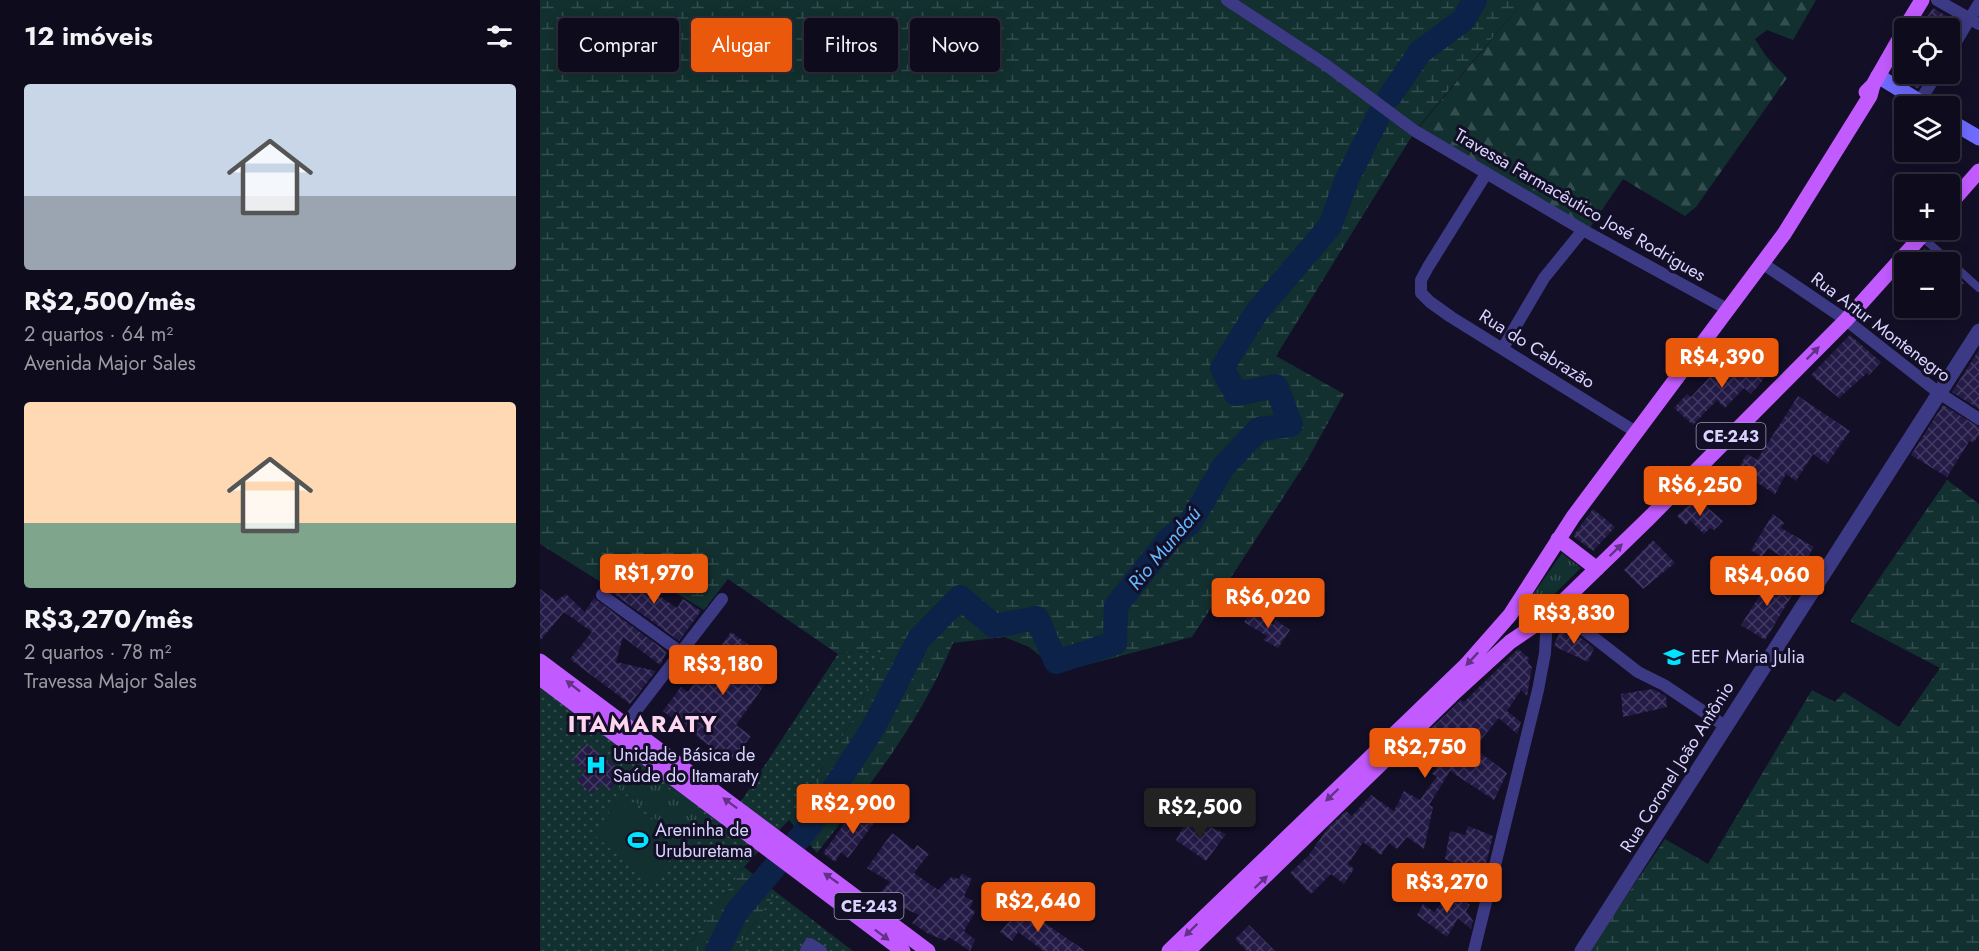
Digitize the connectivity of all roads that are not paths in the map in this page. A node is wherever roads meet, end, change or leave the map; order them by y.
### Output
1 (1227, 0) edge
2 (1922, 0) edge
3 (1937, 0) edge
4 (1969, 0) edge
5 (1979, 6) edge
6 (1911, 18) edge
7 (1975, 21) edge
8 (1960, 40) edge
9 (1894, 48) edge
10 (1875, 81) junction
11 (1906, 96) edge
12 (1960, 127) edge
13 (1979, 138) edge
14 (1979, 171) edge
15 (1486, 174) junction
16 (1960, 193) edge
17 (1583, 230) junction
18 (1918, 240) edge
19 (1931, 240) edge
20 (1762, 263) junction
21 (1979, 288) edge
22 (1727, 309) junction
23 (1846, 320) junction
24 (1979, 331) edge
25 (1503, 348) junction
26 (1940, 393) junction
27 (1979, 419) edge
28 (1636, 432) junction
29 (1557, 539) junction
30 (1597, 569) junction
31 (602, 595) dead end
32 (722, 599) dead end
33 (1552, 613) junction
34 (1510, 615) junction
35 (1525, 630) junction
36 (682, 653) junction
37 (543, 672) edge
38 (1725, 726) junction
39 (621, 730) junction
40 (1394, 743) junction
41 (805, 869) junction
42 (806, 951) edge
43 (821, 951) edge
44 (903, 951) edge
45 (928, 951) edge
46 (1169, 951) edge
47 (1188, 951) edge
48 (1474, 951) edge
49 (1582, 951) edge

1 - 15 street, Travessa Farmacêutico José Rodrigues
2 - 6 main road, CE-243
3 - 7 street
4 - 5 street
5 - 7 street
7 - 8 street
9 - 10 main road, CE-243
10 - 11 main road
10 - 20 main road, CE-243
10 - 20 main road, CE-243
12 - 13 main road
14 - 16 main road
15 - 17 street, Travessa Farmacêutico José Rodrigues
15 - 25 street, Rua do Cabrazão
17 - 22 street, Travessa Farmacêutico José Rodrigues
17 - 25 street
18 - 23 main road, CE-243
19 - 21 street
20 - 22 main road, CE-243
20 - 23 street, Rua Artur Montenegro
22 - 28 main road, CE-243
23 - 26 street, Rua Artur Montenegro
30 -> 23 main road, CE-243
24 - 26 street, Rua Coronel João Antônio
25 - 28 street, Rua do Cabrazão
26 - 27 street, Rua Artur Montenegro
26 - 38 street, Rua Coronel João Antônio
28 - 29 main road, CE-243
29 - 30 main road
29 - 34 main road, CE-243
30 - 33 main road, CE-243
31 - 36 street
32 - 36 street
33 - 35 main road, CE-243
33 - 38 street
33 - 48 street
34 - 35 main road
34 -> 40 main road, CE-243
35 - 40 main road, CE-243
36 - 39 street
37 - 39 main road
38 - 49 street, Rua Coronel João Antônio
39 - 41 main road
40 -> 46 main road, CE-243
47 -> 40 main road, CE-243
41 -> 44 main road, CE-243
45 -> 41 main road, CE-243
42 - 43 street

